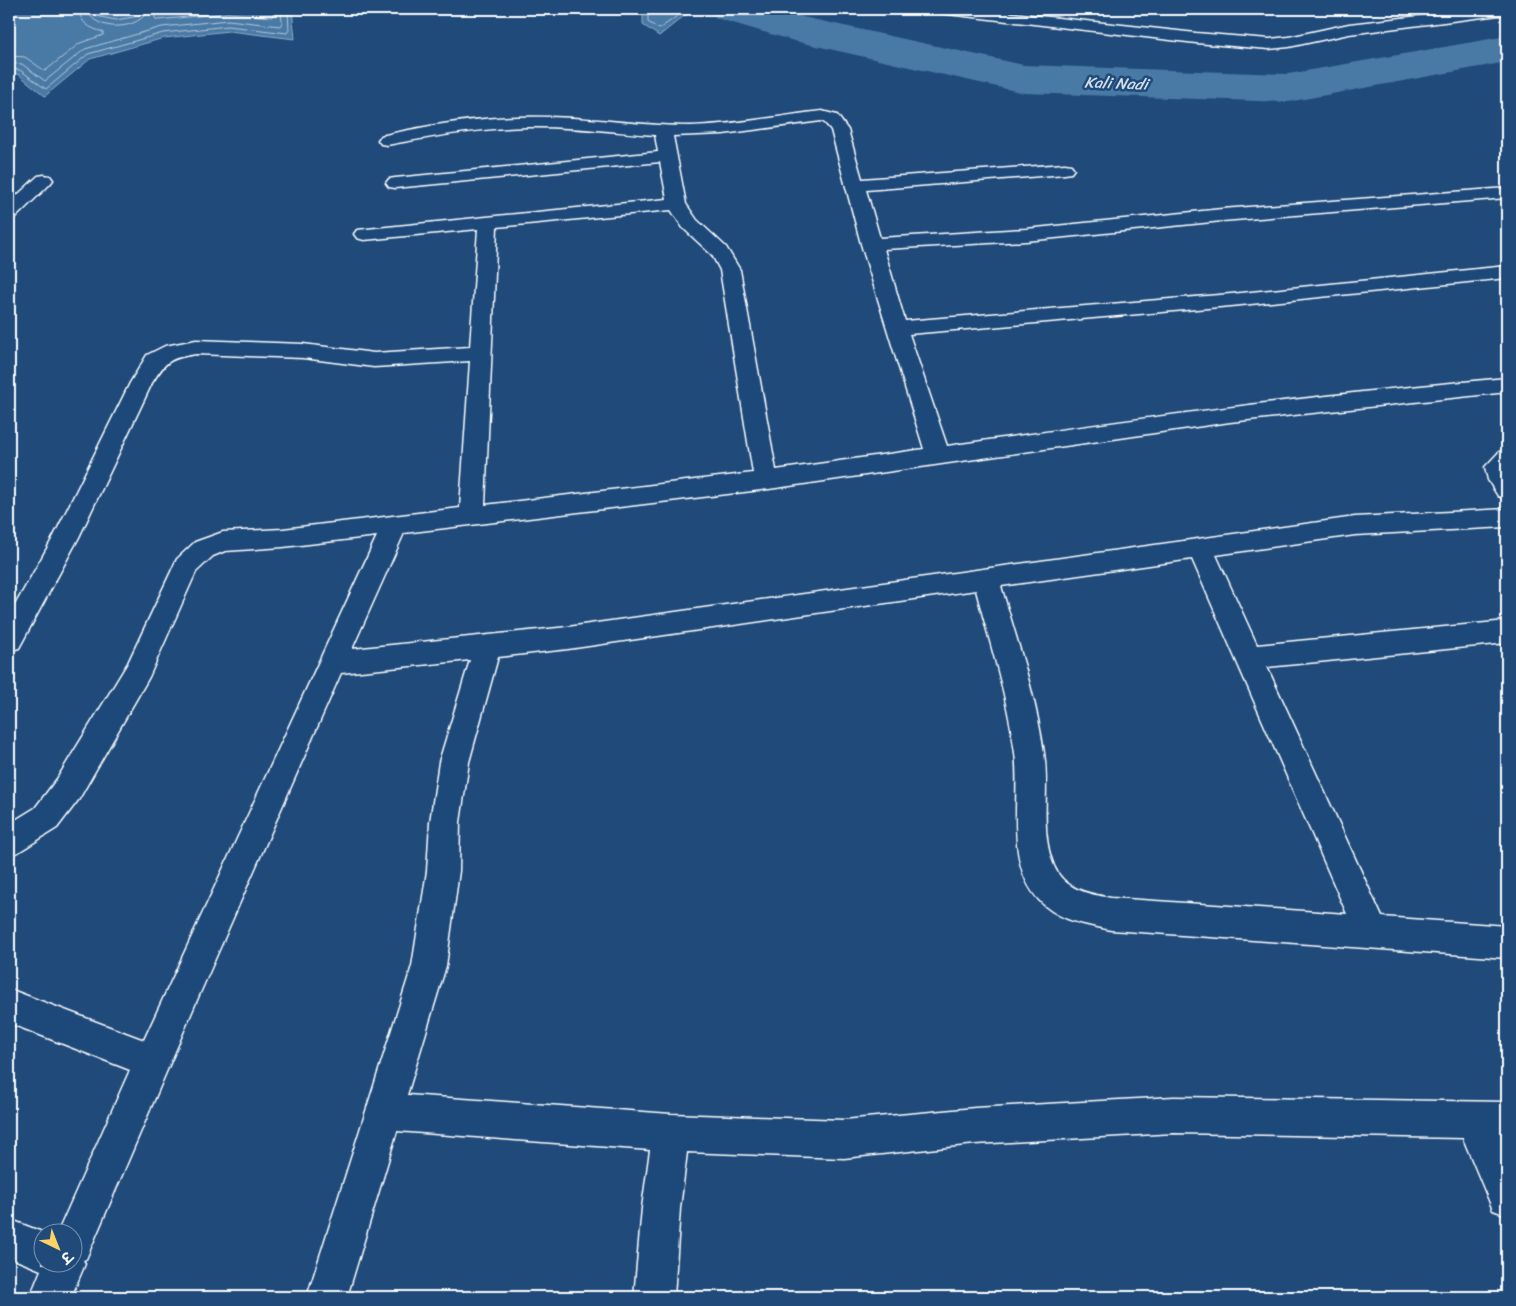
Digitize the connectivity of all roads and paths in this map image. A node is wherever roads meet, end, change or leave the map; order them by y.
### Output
1 (939, 9) edge
2 (1507, 10) edge
3 (663, 131) junction
4 (388, 140) dead end
5 (667, 156) junction
6 (1065, 169) dead end
7 (44, 180) dead end
8 (396, 182) dead end
9 (854, 185) junction
10 (1507, 194) edge
11 (677, 204) junction
12 (9, 213) edge
13 (488, 222) junction
14 (364, 234) dead end
15 (871, 244) junction
16 (1507, 272) edge
17 (897, 328) junction
18 (481, 353) junction
19 (1507, 385) edge
20 (938, 455) junction
21 (1507, 458) edge
22 (766, 480) junction
23 (1507, 490) edge
24 (472, 515) junction
25 (1507, 518) edge
26 (395, 524) junction
27 (1200, 548) junction
28 (986, 578) junction
29 (1507, 632) edge
30 (9, 640) edge
31 (487, 647) junction
32 (1248, 657) junction
33 (332, 664) junction
34 (9, 841) edge
35 (1372, 933) junction
36 (1507, 942) edge
37 (9, 1006) edge
38 (154, 1061) junction
39 (385, 1112) junction
40 (1491, 1120) edge
41 (671, 1133) junction
42 (1507, 1196) edge
43 (81, 1224) edge
44 (9, 1238) edge
45 (32, 1247) edge
46 (60, 1274) edge
47 (50, 1297) edge
48 (327, 1297) edge
49 (654, 1297) edge

1 - 2 street
3 - 4 street
3 - 5 street
3 - 9 street
5 - 8 street
5 - 11 street
6 - 9 street
7 - 12 street
9 - 15 street
10 - 15 street
11 - 13 street
11 - 22 street
13 - 14 street
13 - 18 street
15 - 17 street
16 - 17 street
17 - 20 street
18 - 24 street
18 - 30 street
19 - 20 street
20 - 22 street
21 - 23 street
22 - 24 street
24 - 26 street
25 - 27 street
26 - 33 street
26 - 34 street
27 - 28 street
27 - 32 street
28 - 31 street
28 - 35 street
29 - 32 street
31 - 33 street
31 - 39 street
32 - 35 street
33 - 38 street
35 - 36 street
37 - 38 street
38 - 43 street
39 - 41 street
39 - 48 street
40 - 41 street
40 - 42 street
41 - 49 street
44 - 45 street
46 - 47 street

